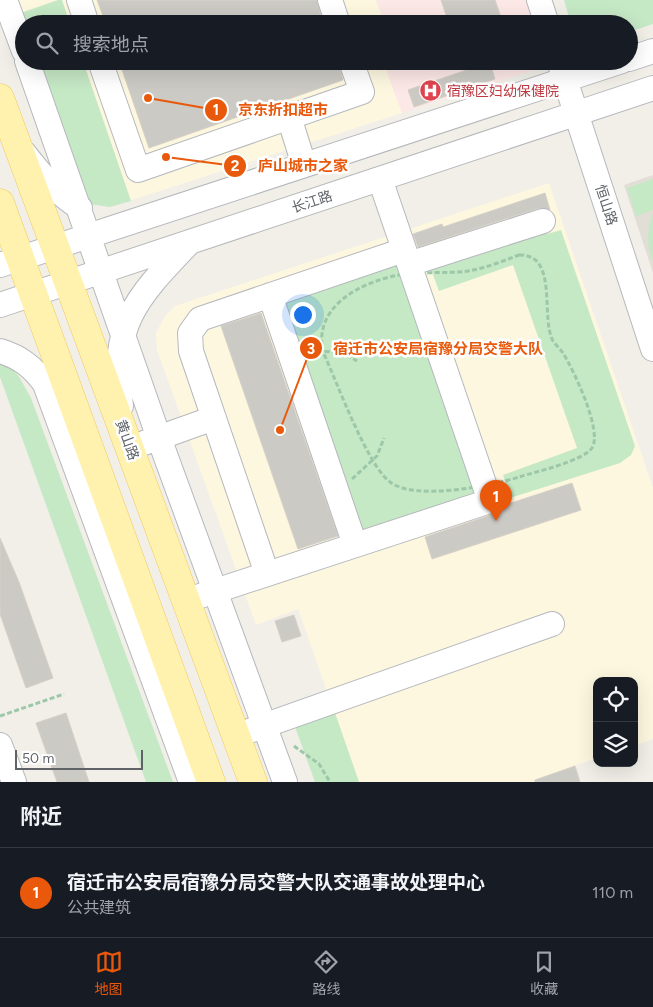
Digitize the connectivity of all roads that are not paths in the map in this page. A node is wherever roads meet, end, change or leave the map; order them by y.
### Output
1 (79, 0) edge
2 (330, 0) edge
3 (539, 0) edge
4 (550, 0) edge
5 (7, 2) edge
6 (85, 15) edge
7 (335, 15) edge
8 (544, 15) edge
9 (555, 15) edge
10 (15, 25) edge
11 (653, 51) edge
12 (638, 56) edge
13 (30, 70) edge
14 (103, 70) edge
15 (355, 70) edge
16 (567, 70) edge
17 (653, 88) edge
18 (0, 98) edge
19 (581, 112) junction
20 (292, 116) junction
21 (17, 144) junction
22 (308, 164) junction
23 (380, 179) junction
24 (0, 203) edge
25 (79, 207) junction
26 (163, 211) junction
27 (543, 220) dead end
28 (89, 235) junction
29 (190, 242) junction
30 (56, 246) junction
31 (407, 257) junction
32 (10, 261) edge
33 (102, 272) junction
34 (69, 283) junction
35 (34, 294) junction
36 (270, 295) junction
37 (0, 305) edge
38 (653, 316) edge
39 (123, 332) junction
40 (0, 338) edge
41 (653, 349) edge
42 (0, 350) edge
43 (75, 407) junction
44 (214, 418) junction
45 (159, 438) junction
46 (127, 439) junction
47 (355, 545) junction
48 (267, 574) junction
49 (215, 591) junction
50 (186, 601) junction
51 (552, 624) dead end
52 (264, 726) junction
53 (236, 736) junction
54 (0, 745) edge
55 (14, 782) edge
56 (191, 782) edge
57 (211, 782) edge
58 (253, 782) edge
59 (285, 782) edge

1 - 6 street
2 - 7 street
3 - 8 street
4 - 9 street
5 - 10 street
11 - 12 street
13 - 25 street
14 - 20 street
15 - 20 street
16 - 19 street, 恒山路
16 - 22 street
17 - 19 street, 长江路
18 - 21 main road, 黄山路
19 - 23 street, 长江路
19 - 38 street, 恒山路
19 - 41 street, 恒山路
20 - 22 street
21 - 25 street
21 - 30 main road, 黄山路
22 - 26 street
23 - 29 street, 长江路
23 - 31 street
24 - 32 main road
25 - 26 street
25 - 28 street
26 - 28 street
27 - 31 street
28 - 30 street
28 - 33 street
29 - 33 street, 长江路
29 - 39 street
30 - 32 street
30 - 34 main road, 黄山路
31 - 36 street
31 - 47 street
32 - 35 main road
33 - 34 street, 长江路
33 - 39 street
34 - 35 street, 长江路
34 - 46 main road, 黄山路
35 - 37 street, 长江路
35 - 43 main road
36 - 44 street
36 - 47 street
39 - 45 street
39 - 46 street
40 - 43 street
42 - 56 street
43 - 57 main road
44 - 45 street
44 - 48 street
45 - 46 street
45 - 49 street
46 - 50 main road, 黄山路
47 - 48 street
48 - 49 street
49 - 50 street
49 - 52 street
50 - 53 main road, 黄山路
51 - 52 street
52 - 53 street
52 - 59 street
53 - 58 main road, 黄山路
54 - 55 street

